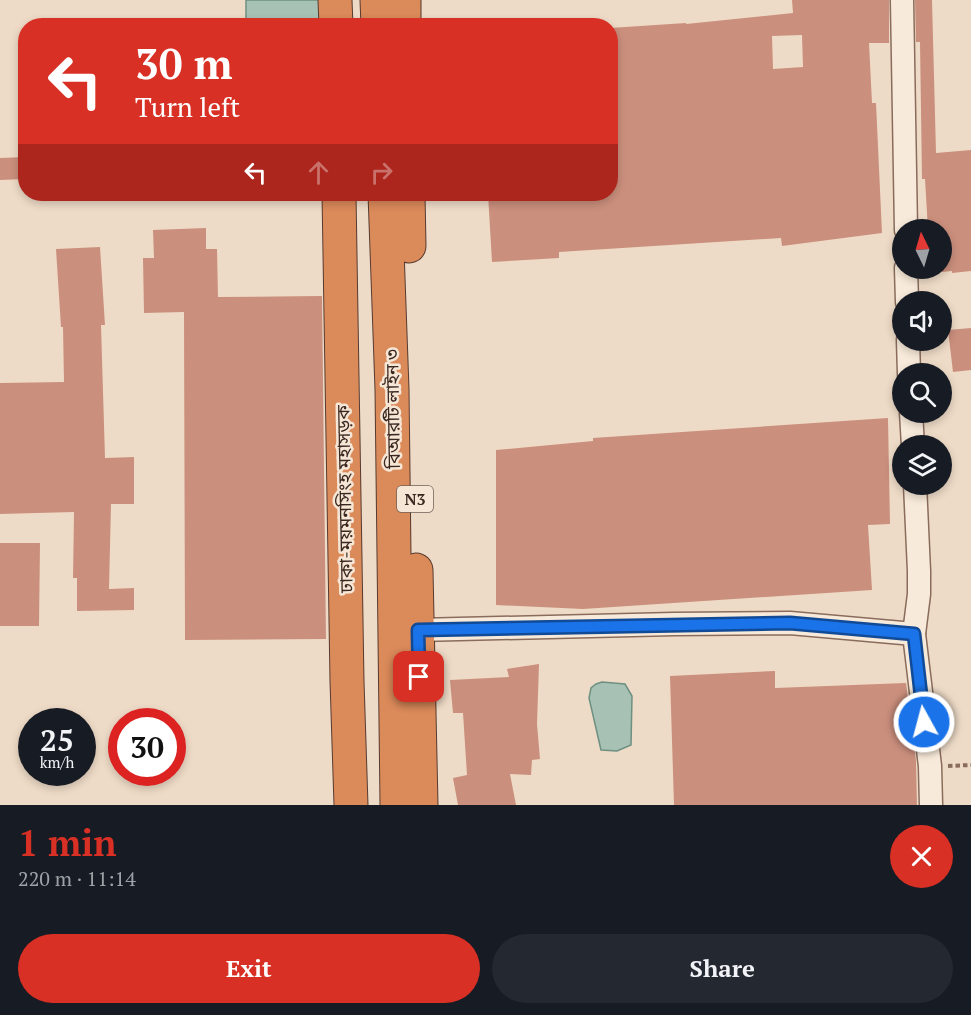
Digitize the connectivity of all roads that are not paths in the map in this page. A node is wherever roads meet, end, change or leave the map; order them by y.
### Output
1 (335, 0) edge
2 (377, 0) edge
3 (404, 0) edge
4 (902, 0) edge
5 (336, 18) edge
6 (378, 18) edge
7 (404, 18) edge
8 (339, 201) edge
9 (385, 201) edge
10 (408, 201) edge
11 (906, 219) edge
12 (916, 495) edge
13 (418, 630) junction
14 (914, 634) junction
15 (351, 805) edge
16 (397, 805) edge
17 (421, 805) edge
18 (931, 805) edge

1 - 5 highway
2 - 6 highway
3 - 7 highway
4 - 11 street
8 - 15 highway, ঢাকা-ময়মনসিংহ মহাসড়ক
9 - 16 highway, বিআরটি লাইন ৩
10 - 13 highway, N3
12 - 14 street
13 - 14 street
13 - 17 highway, N3
14 - 18 street

